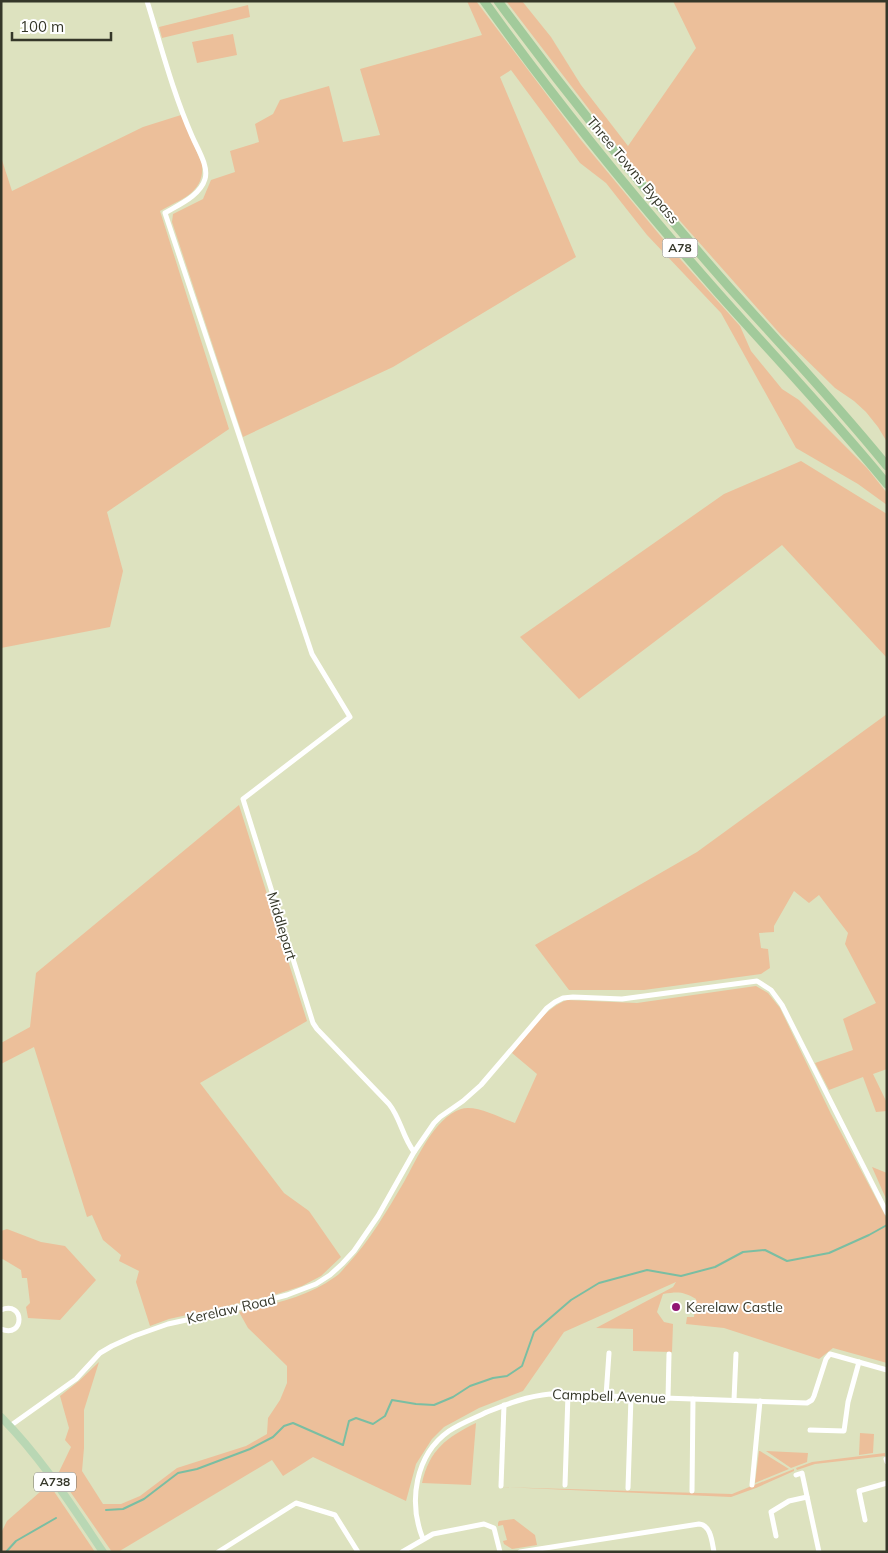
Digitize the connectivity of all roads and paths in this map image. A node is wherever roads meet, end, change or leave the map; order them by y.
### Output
1 (147, 1) edge
2 (484, 1) edge
3 (498, 1) edge
4 (887, 466) edge
5 (887, 484) edge
6 (414, 1152) junction
7 (887, 1213) edge
8 (1, 1310) edge
9 (1, 1329) edge
10 (609, 1353) dead end
11 (669, 1354) dead end
12 (736, 1354) dead end
13 (859, 1362) junction
14 (887, 1370) edge
15 (568, 1394) junction
16 (606, 1396) junction
17 (631, 1397) junction
18 (668, 1398) junction
19 (694, 1399) junction
20 (734, 1400) junction
21 (760, 1401) junction
22 (504, 1405) junction
23 (5, 1423) edge
24 (810, 1430) dead end
25 (796, 1475) dead end
26 (887, 1483) edge
27 (565, 1485) dead end
28 (752, 1485) dead end
29 (501, 1486) dead end
30 (628, 1488) dead end
31 (692, 1491) dead end
32 (806, 1497) junction
33 (865, 1520) dead end
34 (776, 1536) dead end
35 (423, 1539) junction
36 (103, 1552) edge
37 (218, 1552) edge
38 (358, 1552) edge
39 (402, 1552) edge
40 (500, 1552) edge
41 (520, 1552) edge
42 (714, 1552) edge
43 (819, 1552) edge

1 - 6 street, Middlepart
2 - 5 highway, Three Towns Bypass / A78
3 - 4 highway, Three Towns Bypass / A78
6 - 7 street, Kerelaw Road
6 - 23 street, Kerelaw Road
8 - 9 street
10 - 16 street
11 - 18 street
12 - 20 street
13 - 14 street
13 - 21 street, Campbell Avenue
13 - 24 street
15 - 16 street, Campbell Avenue
15 - 22 street, Campbell Avenue
15 - 27 street
16 - 17 street, Campbell Avenue
17 - 18 street, Campbell Avenue
17 - 30 street
18 - 19 street, Campbell Avenue
19 - 20 street, Campbell Avenue
19 - 31 street
20 - 21 street, Campbell Avenue
21 - 28 street
22 - 29 street
22 - 35 street, Campbell Avenue
23 - 36 main road, A738
25 - 32 street
26 - 33 street
32 - 34 street
32 - 43 street
35 - 39 street
35 - 40 street
37 - 38 street
41 - 42 street

